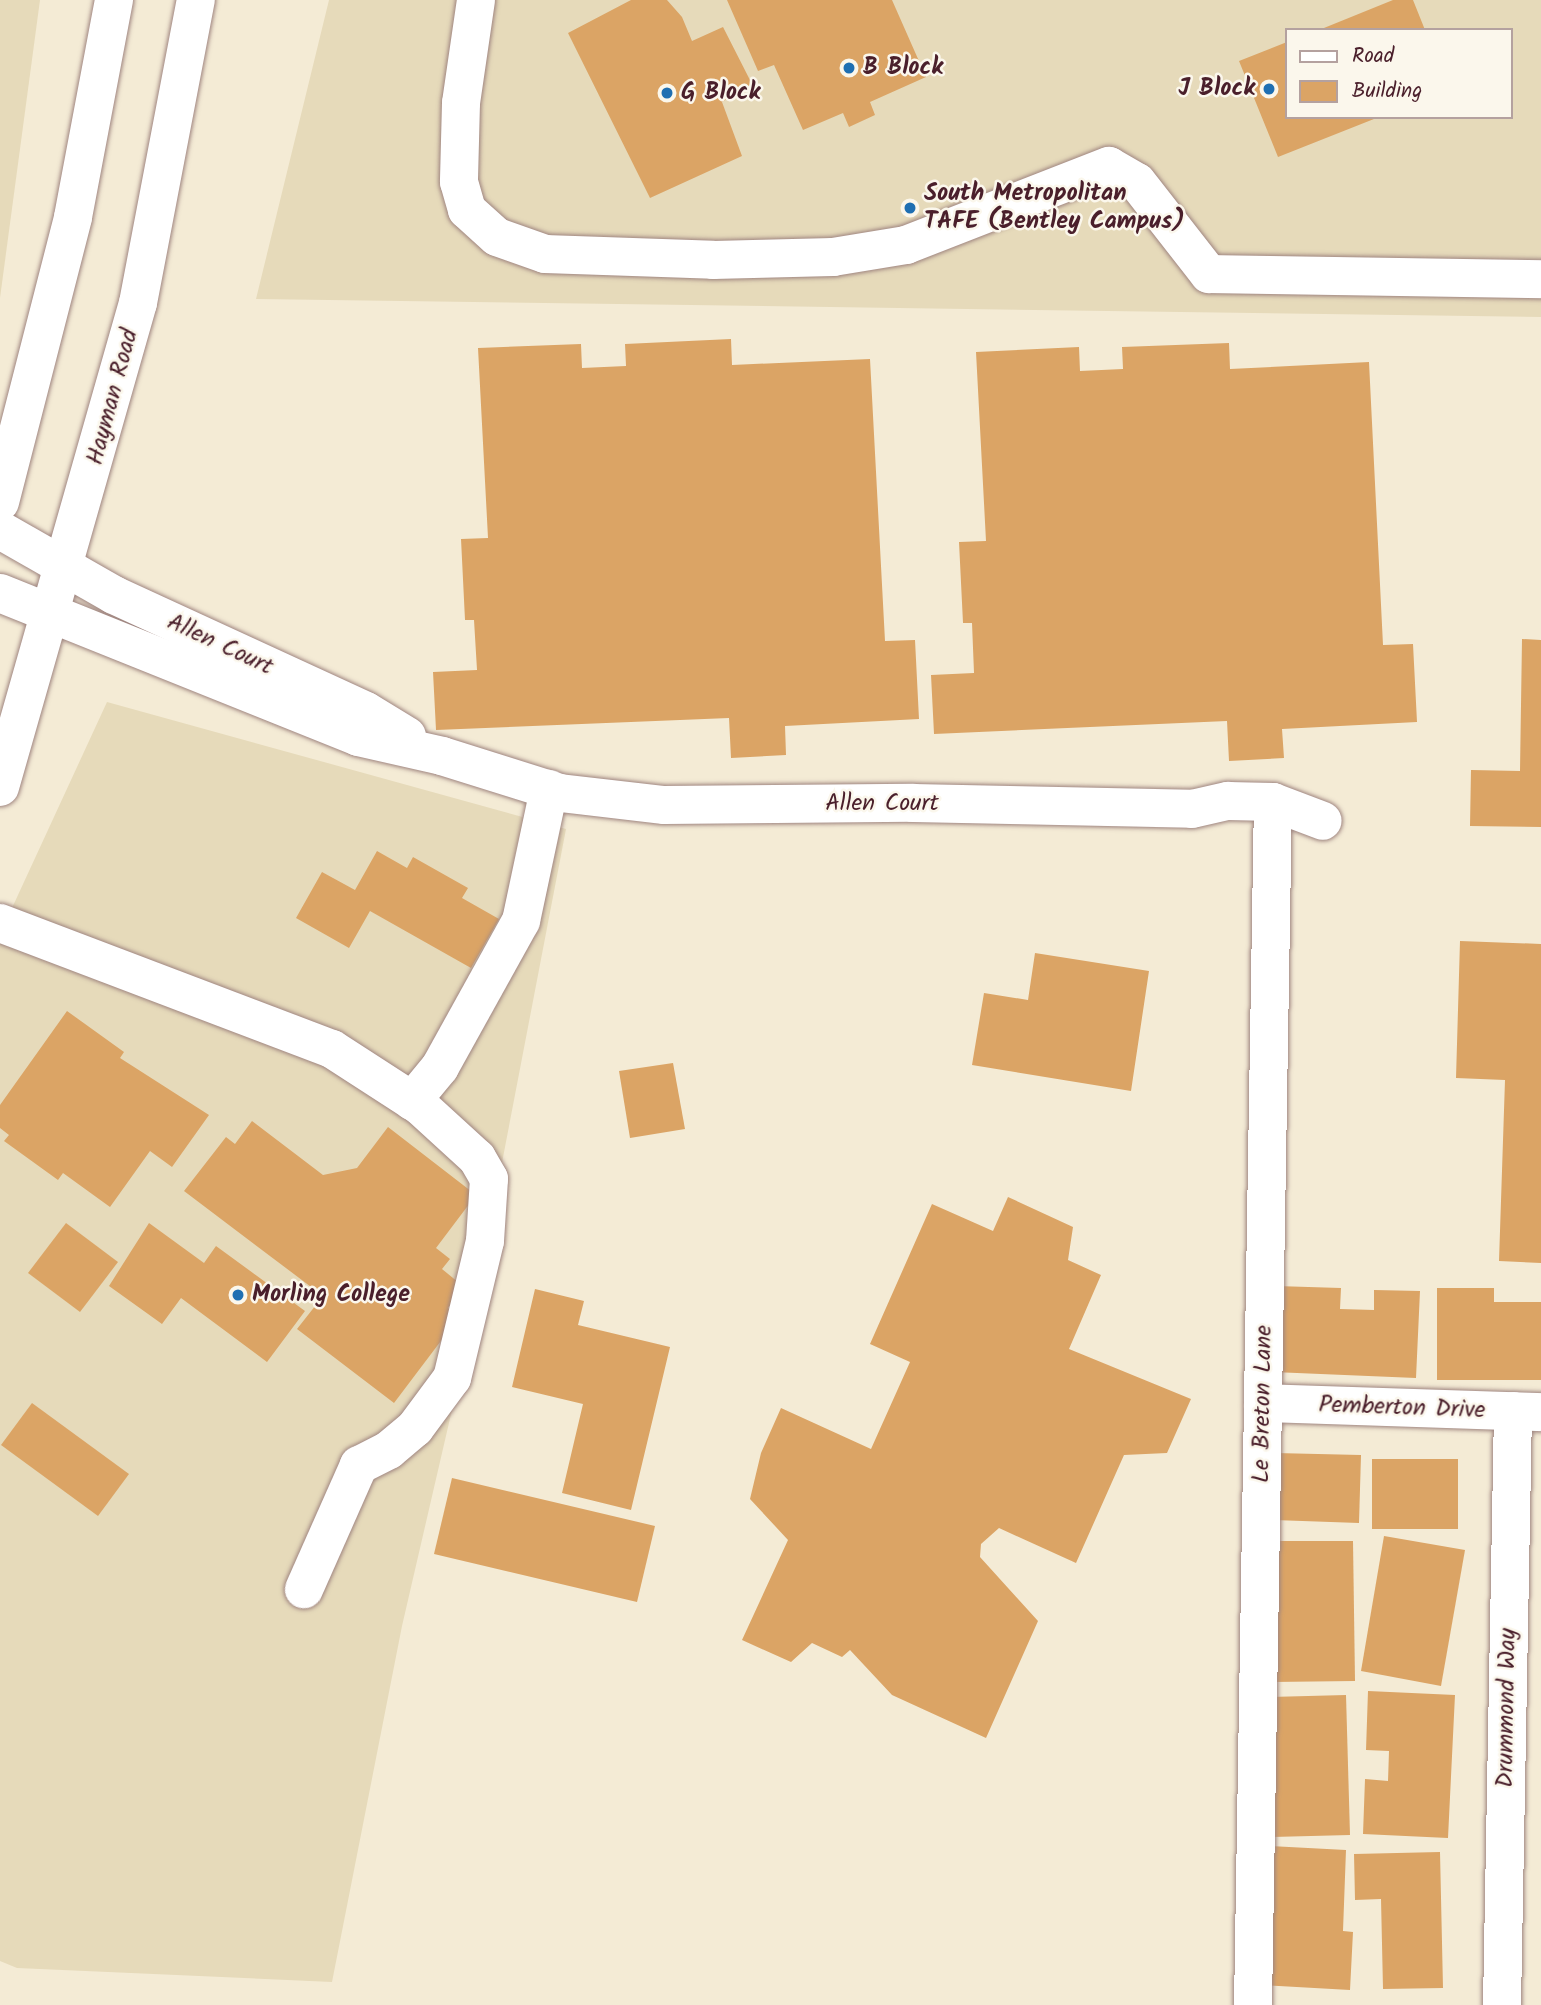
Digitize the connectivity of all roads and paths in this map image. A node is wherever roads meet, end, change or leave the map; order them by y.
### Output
1 (114, 0) edge
2 (196, 0) edge
3 (476, 0) edge
4 (1541, 279) edge
5 (0, 502) edge
6 (0, 530) edge
7 (65, 569) junction
8 (0, 593) edge
9 (52, 616) junction
10 (442, 757) junction
11 (0, 787) edge
12 (549, 789) junction
13 (1273, 802) junction
14 (1323, 821) dead end
15 (0, 923) edge
16 (412, 1101) junction
17 (1263, 1403) junction
18 (1527, 1411) edge
19 (304, 1588) dead end
20 (1253, 2005) edge
21 (1502, 2005) edge

1 - 5 street
2 - 7 street, Hayman Road
3 - 4 street
6 - 7 street, Allen Court
7 - 9 street, Hayman Road
7 - 10 street, Allen Court
8 - 9 street, Allen Court
9 - 10 street, Allen Court
9 - 11 street, Hayman Road
10 - 12 street, Allen Court
12 - 13 street, Allen Court
12 - 16 street
13 - 14 street, Allen Court
13 - 17 street, Le Breton Lane
15 - 16 street
16 - 19 street
17 - 18 street, Pemberton Drive
17 - 20 street, Le Breton Lane
18 - 21 street, Drummond Way

